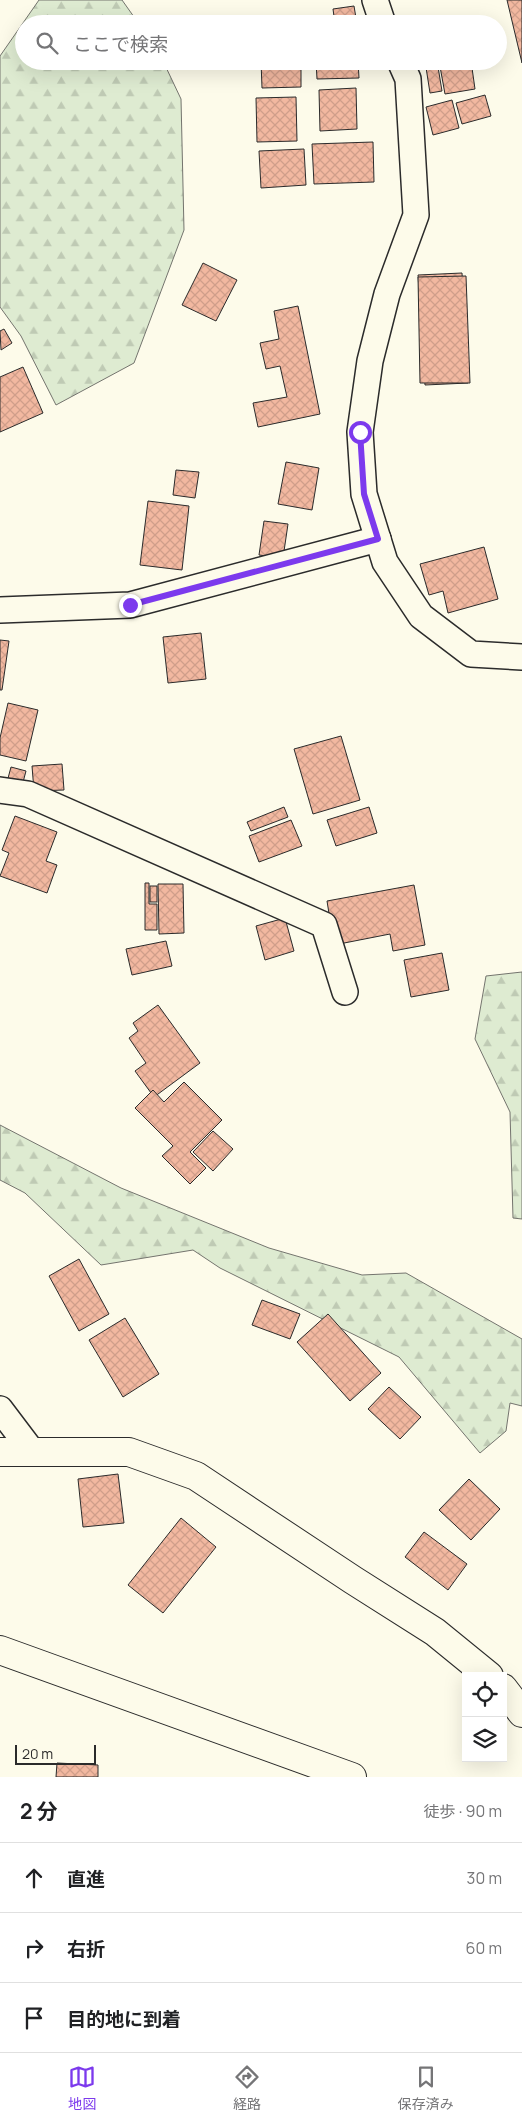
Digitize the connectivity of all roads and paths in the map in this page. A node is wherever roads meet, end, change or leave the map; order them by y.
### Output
1 (375, 0) edge
2 (380, 15) edge
3 (404, 70) edge
4 (378, 539) junction
5 (0, 610) edge
6 (522, 657) edge
7 (0, 790) edge
8 (345, 992) dead end
9 (0, 1409) edge
10 (31, 1450) junction
11 (0, 1452) edge
12 (0, 1650) edge
13 (484, 1672) edge
14 (507, 1693) edge
15 (522, 1713) edge
16 (352, 1777) edge

1 - 2 street
3 - 4 street
4 - 5 street
4 - 6 street
7 - 8 street
9 - 10 street
10 - 11 street
10 - 13 street
12 - 16 street
14 - 15 street

